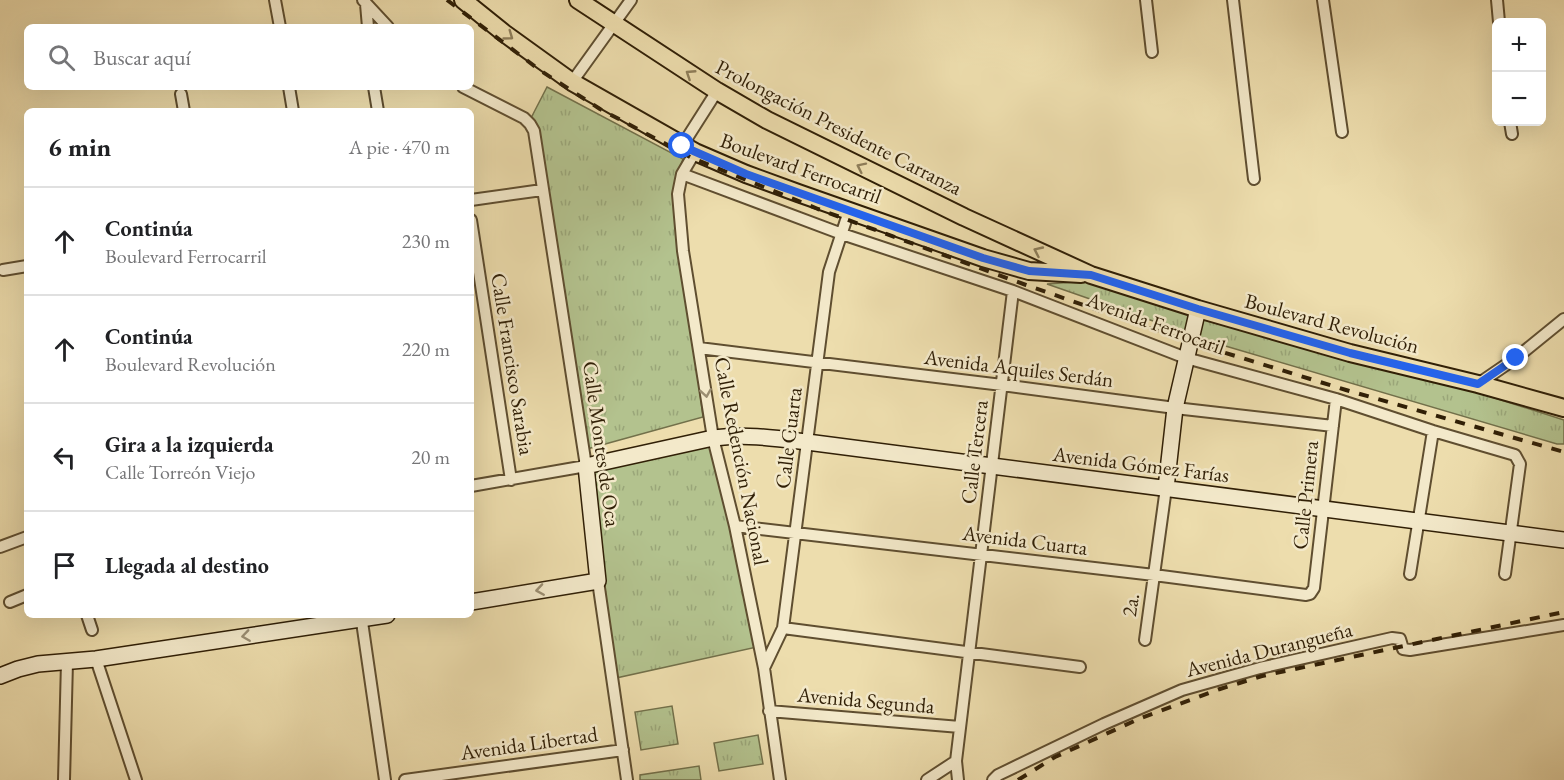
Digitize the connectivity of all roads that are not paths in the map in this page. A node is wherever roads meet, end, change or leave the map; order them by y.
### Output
1 (275, 0) edge
2 (463, 0) edge
3 (578, 0) edge
4 (631, 0) edge
5 (1146, 0) edge
6 (1233, 0) edge
7 (1323, 0) edge
8 (1497, 0) edge
9 (364, 2) edge
10 (1499, 18) edge
11 (279, 24) edge
12 (368, 24) edge
13 (385, 24) edge
14 (614, 24) junction
15 (1152, 52) dead end
16 (572, 82) junction
17 (290, 90) edge
18 (374, 90) edge
19 (469, 90) edge
20 (717, 91) junction
21 (181, 94) dead end
22 (183, 108) edge
23 (292, 108) edge
24 (378, 108) edge
25 (1511, 126) edge
26 (1342, 132) dead end
27 (1512, 134) dead end
28 (688, 149) junction
29 (682, 174) junction
30 (1254, 179) dead end
31 (542, 190) junction
32 (474, 200) edge
33 (849, 211) junction
34 (842, 234) junction
35 (474, 239) edge
36 (24, 266) edge
37 (3, 270) dead end
38 (1091, 275) junction
39 (1013, 291) junction
40 (1198, 309) junction
41 (1564, 319) edge
42 (699, 348) junction
43 (1186, 358) junction
44 (817, 362) junction
45 (1478, 384) junction
46 (1002, 385) junction
47 (1336, 399) junction
48 (1175, 408) junction
49 (1564, 408) edge
50 (1333, 426) junction
51 (1433, 430) junction
52 (713, 438) junction
53 (807, 442) junction
54 (992, 465) junction
55 (586, 466) junction
56 (511, 480) junction
57 (474, 486) edge
58 (1166, 488) junction
59 (1323, 509) junction
60 (1419, 521) junction
61 (735, 526) junction
62 (795, 533) junction
63 (1511, 534) junction
64 (24, 538) edge
65 (1564, 540) edge
66 (0, 547) edge
67 (981, 555) junction
68 (1410, 574) dead end
69 (1505, 574) dead end
70 (1154, 575) junction
71 (598, 581) junction
72 (1310, 594) joint
73 (24, 596) edge
74 (10, 602) dead end
75 (474, 602) edge
76 (88, 618) edge
77 (355, 618) edge
78 (361, 618) edge
79 (1564, 625) edge
80 (783, 628) junction
81 (92, 630) dead end
82 (1145, 640) dead end
83 (969, 653) junction
84 (96, 659) junction
85 (67, 662) junction
86 (1080, 667) dead end
87 (764, 668) junction
88 (0, 676) edge
89 (769, 711) junction
90 (960, 727) junction
91 (623, 750) junction
92 (956, 761) junction
93 (64, 780) edge
94 (136, 780) edge
95 (385, 780) edge
96 (405, 780) edge
97 (627, 780) edge
98 (782, 780) edge
99 (927, 780) edge
100 (958, 780) edge
101 (993, 780) edge

1 - 11 street
2 -> 16 main road, Boulevard Ferrocarril
3 - 14 main road, Prolongación Presidente Carranza
4 - 14 street
5 - 15 street
6 - 30 street
7 - 26 street
8 - 10 street
9 - 12 street
9 - 13 street
14 - 16 street
20 -> 14 main road, Prolongación Presidente Carranza
16 - 28 main road, Boulevard Ferrocarril
17 - 23 street
18 - 24 street
19 - 31 street, Calle Montes de Oca
20 - 28 street, Calle Redención Nacional
38 -> 20 main road, Prolongación Presidente Carranza
21 - 22 street
25 - 27 street
28 - 29 street, Calle Redención Nacional
28 - 33 main road, Boulevard Ferrocarril
29 - 34 street, Avenida Ferrocaril
29 - 42 street, Calle Redención Nacional
31 - 32 street
31 - 55 street, Calle Montes de Oca
33 - 34 street, Calle Cuarta
33 - 38 main road, Boulevard Ferrocarril
34 - 39 street, Avenida Ferrocaril
34 - 44 street, Calle Cuarta
35 - 56 street, Calle Francisco Sarabia
36 - 37 street
38 - 40 main road, Boulevard Revolución
39 - 43 street, Avenida Ferrocaril
39 - 46 street, Calle Tercera
40 - 43 main road
40 - 45 main road, Boulevard Revolución
41 - 45 street
42 - 44 street, Avenida Aquiles Serdán
42 -> 52 street, Calle Redención Nacional
43 - 47 street, Avenida Ferrocaril
43 - 48 main road
44 - 46 street, Avenida Aquiles Serdán
44 - 53 street, Calle Cuarta
45 - 49 main road, Boulevard Revolución
46 - 48 street, Avenida Aquiles Serdán
46 - 54 street, Calle Tercera
47 - 50 street, Calle Primera
47 - 51 street, Avenida Ferrocaril
48 - 50 street, Avenida Aquiles Serdán
48 - 58 main road
50 - 59 street, Calle Primera
51 - 60 street
51 - 63 street, Avenida Ferrocaril
52 - 53 main road, Avenida Gómez Farías
52 - 55 main road, Avenida Gómez Farías
52 - 61 street, Calle Redención Nacional
53 - 54 main road, Avenida Gómez Farías
53 - 62 street, Calle Cuarta
54 - 58 main road, Avenida Gómez Farías
54 - 67 street, Calle Tercera
55 - 56 street
55 - 71 main road, Calle Montes de Oca
56 - 57 street
58 - 59 main road, Avenida Gómez Farías
58 - 70 street, 2a.
59 - 60 main road, Avenida Gómez Farías
59 - 72 street, Calle Primera
60 - 63 main road, Avenida Gómez Farías
60 - 68 street
61 - 62 street, Avenida Cuarta
61 - 87 street, Calle Redención Nacional
62 - 67 street, Avenida Cuarta
62 - 80 street, Calle Cuarta
63 - 65 main road, Avenida Gómez Farías
63 - 69 street
64 - 66 street
67 - 70 street, Avenida Cuarta
67 - 83 street, Calle Tercera
70 - 72 street, Avenida Cuarta
70 - 82 street, 2a.
71 -> 75 main road
71 - 91 street, Calle Montes de Oca
73 - 74 street
76 - 81 street
77 -> 84 main road
78 - 95 street
79 - 101 street, Avenida Durangueña
80 - 83 street
80 - 87 street, Calle Cuarta
83 - 86 street
83 - 90 street, Calle Tercera
84 - 85 main road
84 - 94 street
85 - 88 main road
85 - 93 street
87 - 89 street, Calle Redención Nacional
89 - 90 street, Avenida Segunda
89 - 98 street, Calle Redención Nacional
90 - 92 street, Calle Tercera
91 - 96 street, Avenida Libertad
91 - 97 street, Calle Montes de Oca
92 - 99 street
92 - 100 street, Calle Tercera

